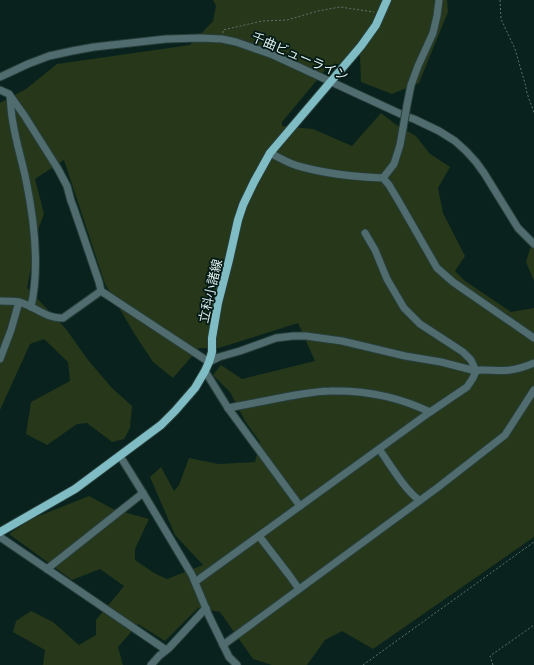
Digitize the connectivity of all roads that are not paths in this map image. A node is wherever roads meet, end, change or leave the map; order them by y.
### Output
1 (387, 0) edge
2 (439, 0) edge
3 (0, 77) edge
4 (331, 82) junction
5 (0, 90) edge
6 (9, 94) junction
7 (270, 153) junction
8 (383, 178) junction
9 (365, 233) dead end
10 (534, 244) edge
11 (101, 291) junction
12 (0, 301) edge
13 (19, 302) junction
14 (31, 307) junction
15 (534, 338) edge
16 (0, 359) edge
17 (209, 362) junction
18 (534, 363) edge
19 (206, 371) junction
20 (476, 371) junction
21 (534, 390) edge
22 (228, 408) junction
23 (430, 412) junction
24 (378, 449) junction
25 (120, 456) junction
26 (144, 493) junction
27 (418, 500) junction
28 (300, 506) junction
29 (0, 532) edge
30 (259, 536) junction
31 (0, 537) edge
32 (47, 569) junction
33 (195, 582) junction
34 (299, 589) junction
35 (206, 608) junction
36 (223, 645) junction
37 (166, 650) junction
38 (152, 665) edge
39 (238, 665) edge

1 - 4 main road, 立科小諸線
2 - 8 street, bridge
3 - 4 street, 千曲ビューライン
4 - 7 main road, 立科小諸線
4 - 10 street, 千曲ビューライン
5 - 6 street
6 - 11 street
6 - 14 street
7 - 8 street
7 - 17 main road, 立科小諸線
8 - 15 street
9 - 20 street
11 - 14 street
11 - 17 street
12 - 13 street
13 - 14 street
13 - 16 street
17 - 19 main road, 立科小諸線
17 - 20 street
18 - 20 street
19 - 22 street
19 - 25 main road, 立科小諸線
20 - 23 street
21 - 27 street
22 - 23 street
22 - 28 street
23 - 24 street
24 - 27 street
24 - 28 street
25 - 26 street
25 - 29 main road, 立科小諸線
26 - 32 street
26 - 33 street
27 - 34 street
28 - 30 street
30 - 33 street
30 - 34 street
31 - 32 street
32 - 37 street
33 - 35 street
34 - 36 street
35 - 36 street
35 - 37 street
36 - 39 street
37 - 38 street

